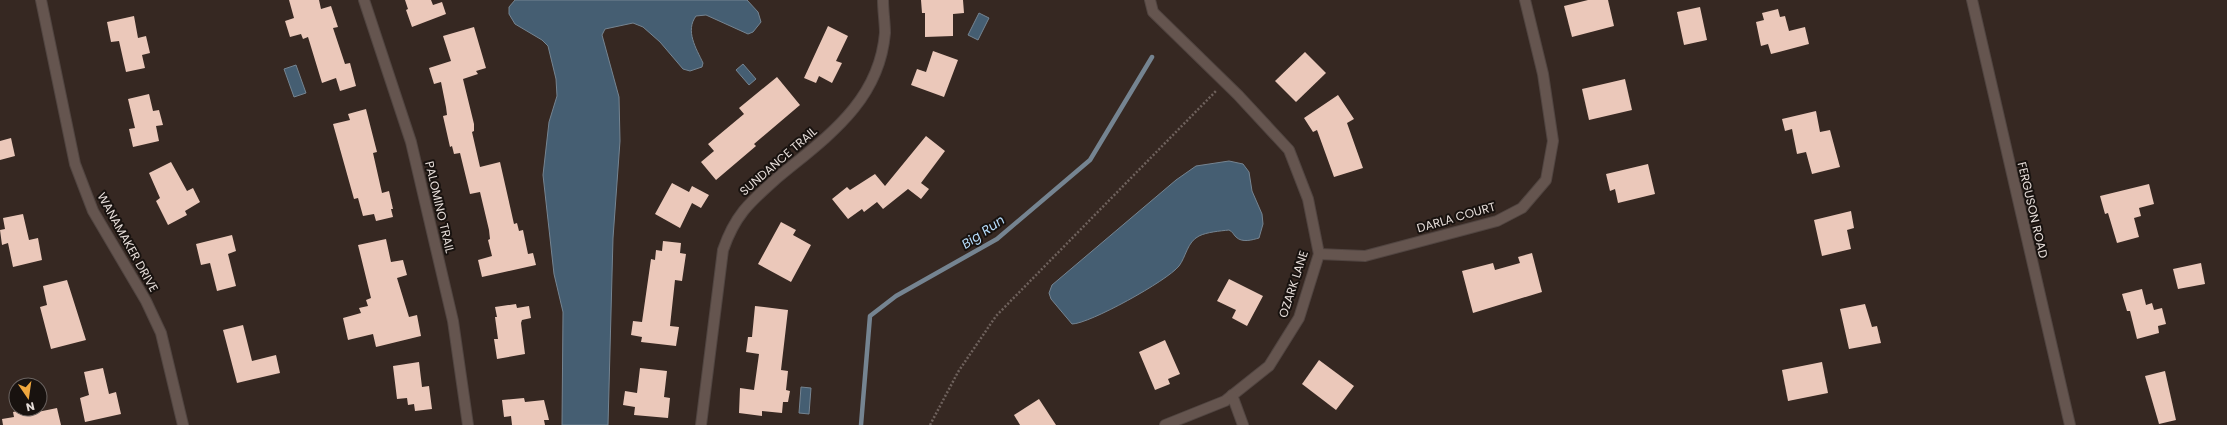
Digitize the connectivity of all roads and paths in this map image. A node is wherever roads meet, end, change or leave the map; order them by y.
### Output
1 (41, 0) edge
2 (364, 0) edge
3 (883, 0) edge
4 (1150, 0) edge
5 (1525, 0) edge
6 (1972, 0) edge
7 (1224, 82) junction
8 (1319, 254) junction
9 (1232, 396) junction
10 (183, 425) edge
11 (468, 425) edge
12 (701, 425) edge
13 (930, 425) edge
14 (1165, 425) edge
15 (1243, 425) edge
16 (2070, 425) edge

1 - 10 street, WANAMAKER DRIVE
2 - 11 street, PALOMINO TRAIL
3 - 12 street, SUNDANCE TRAIL
4 - 7 street, OZARK LANE
5 - 8 street, DARLA COURT
6 - 16 street, FERGUSON ROAD
7 - 8 street, OZARK LANE
7 - 13 path
8 - 9 street, OZARK LANE
9 - 14 street, OZARK LANE
9 - 15 street

